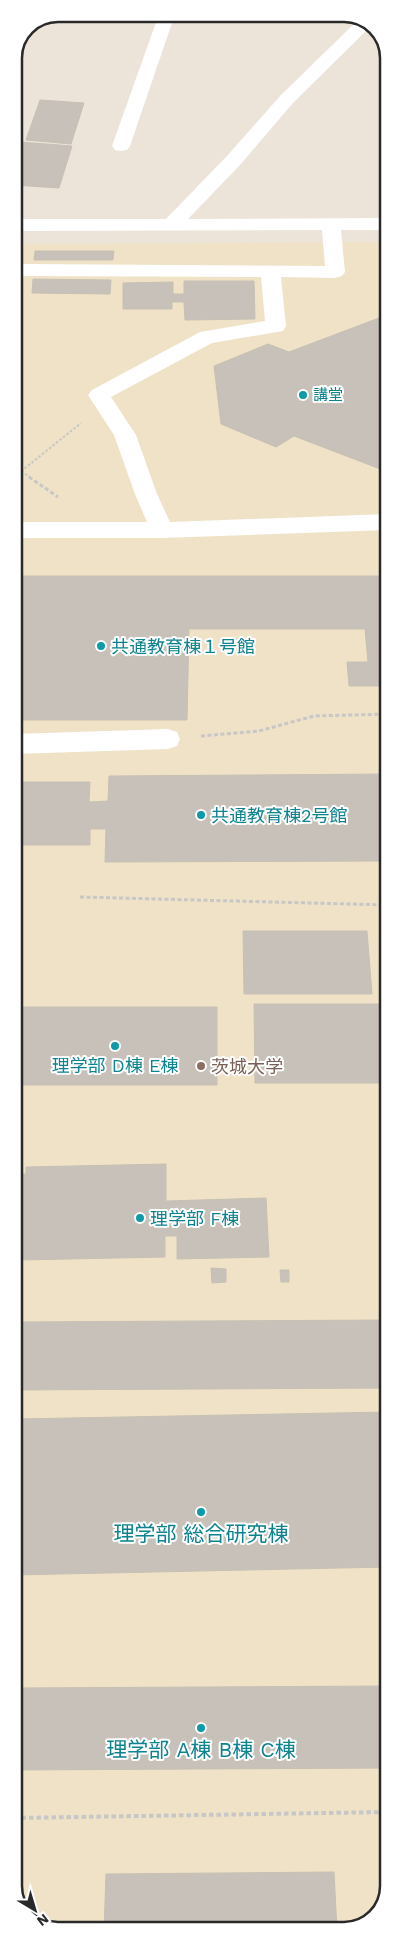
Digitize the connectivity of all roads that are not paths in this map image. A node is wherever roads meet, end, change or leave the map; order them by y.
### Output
1 (164, 23) edge
2 (361, 27) edge
3 (121, 146) dead end
4 (172, 224) junction
5 (331, 224) junction
6 (379, 224) edge
7 (22, 225) edge
8 (25, 270) dead end
9 (270, 271) junction
10 (379, 522) edge
11 (22, 530) edge
12 (162, 530) junction
13 (168, 739) road end
14 (22, 744) edge

1 - 3 street
2 - 4 street
4 - 5 street
4 - 7 street
5 - 6 street
5 - 9 street
8 - 9 street
9 - 12 street
10 - 12 street
11 - 12 street
13 - 14 street

